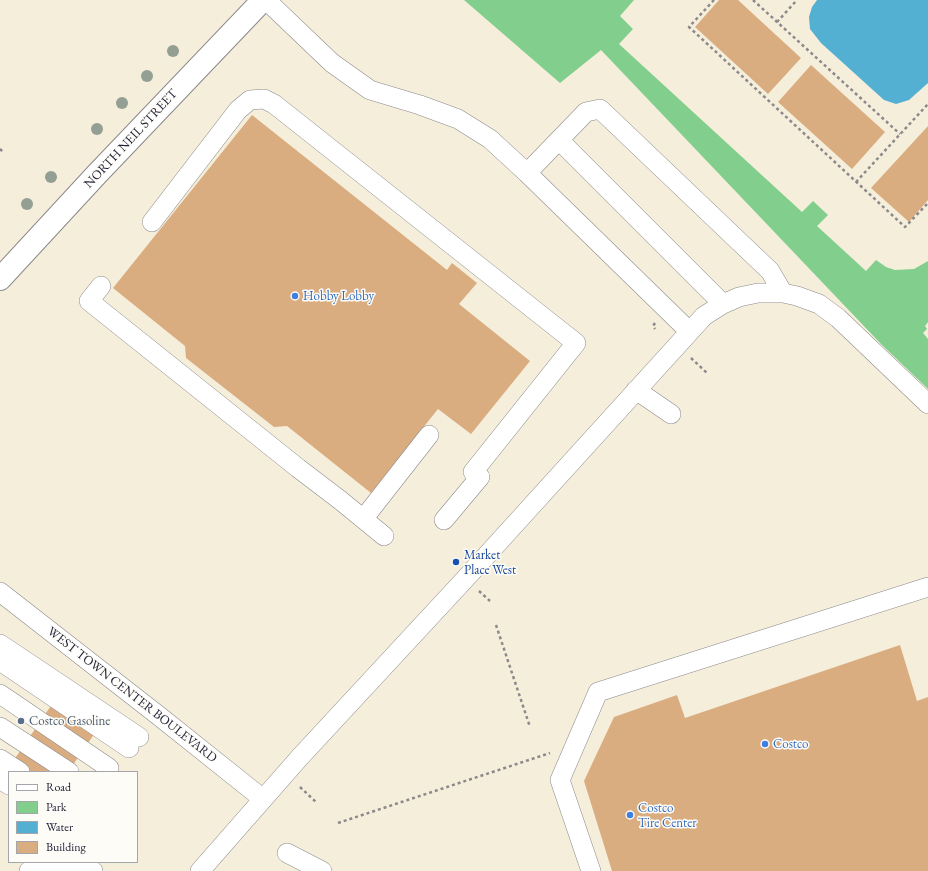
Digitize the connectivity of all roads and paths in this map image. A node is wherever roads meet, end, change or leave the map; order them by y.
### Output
1 (264, 0) edge
2 (714, 0) edge
3 (752, 0) edge
4 (797, 0) edge
5 (777, 22) junction
6 (928, 104) edge
7 (900, 134) junction
8 (559, 140) junction
9 (0, 149) edge
10 (4, 153) dead end
11 (527, 173) junction
12 (856, 182) junction
13 (928, 203) edge
14 (152, 222) dead end
15 (0, 280) edge
16 (101, 286) dead end
17 (783, 293) junction
18 (723, 304) junction
19 (689, 331) junction
20 (691, 358) dead end
21 (708, 373) dead end
22 (636, 390) junction
23 (928, 404) edge
24 (670, 414) dead end
25 (429, 435) dead end
26 (364, 518) junction
27 (444, 520) dead end
28 (384, 536) dead end
29 (928, 587) edge
30 (0, 592) edge
31 (480, 592) dead end
32 (490, 601) dead end
33 (496, 625) dead end
34 (0, 644) edge
35 (0, 661) edge
36 (0, 694) edge
37 (0, 727) edge
38 (530, 727) dead end
39 (550, 753) dead end
40 (0, 759) edge
41 (110, 768) dead end
42 (18, 771) edge
43 (67, 771) edge
44 (300, 787) dead end
45 (263, 799) junction
46 (317, 803) dead end
47 (338, 823) dead end
48 (287, 853) dead end
49 (29, 871) edge
50 (93, 871) edge
51 (200, 871) edge
52 (322, 871) edge
53 (591, 871) edge

1 - 11 street
1 - 15 main road, NORTH NEIL STREET
2 - 12 path
3 - 5 path
4 - 5 path
5 - 7 path
6 - 7 path
7 - 12 path
8 - 11 street
8 - 17 street
8 - 18 street
9 - 10 path
11 - 19 street
12 - 13 path
14 - 27 street
16 - 26 street
17 - 18 street
17 - 23 street
18 - 19 street
19 - 22 street
20 - 21 path
22 - 24 street
22 - 45 street
25 - 26 street
26 - 28 street
29 - 53 street
30 - 45 street, WEST TOWN CENTER BOULEVARD
31 - 32 path
33 - 38 path
34 - 35 street
36 - 41 street
37 - 43 street
39 - 47 path
40 - 42 street
44 - 46 path
45 - 51 street
48 - 52 street
49 - 50 street

